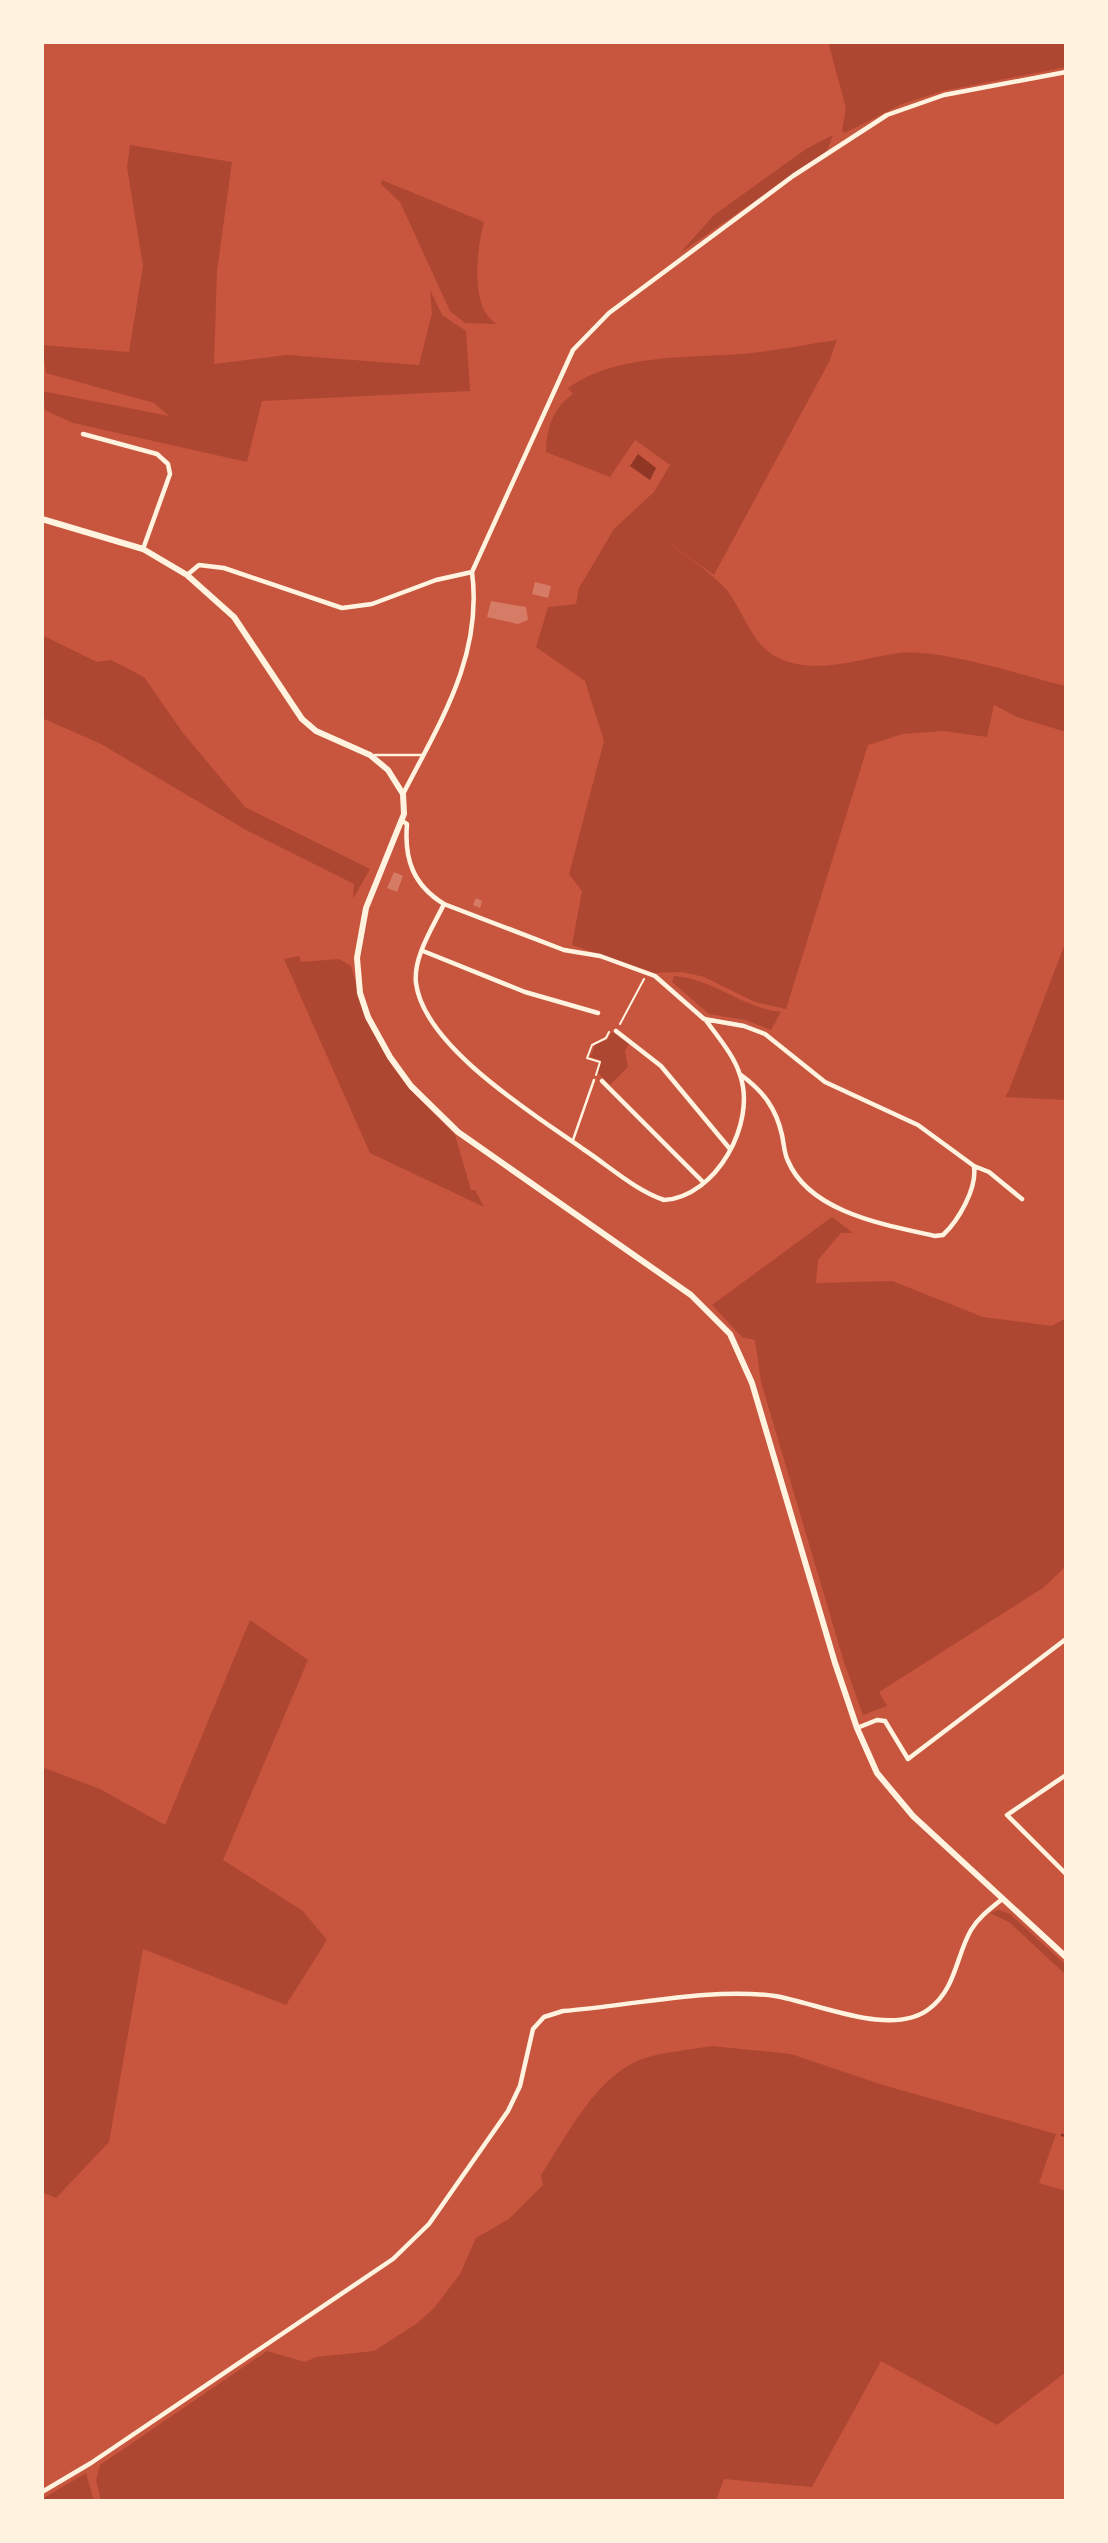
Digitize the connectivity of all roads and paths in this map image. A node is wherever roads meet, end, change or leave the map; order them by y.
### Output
1 (1066, 72) edge
2 (83, 434) dead end
3 (42, 519) edge
4 (143, 549) junction
5 (472, 572) junction
6 (187, 575) junction
7 (370, 755) junction
8 (424, 755) junction
9 (403, 794) junction
10 (401, 820) junction
11 (444, 904) junction
12 (423, 951) junction
13 (643, 981) dead end
14 (598, 1013) dead end
15 (705, 1019) junction
16 (621, 1021) dead end
17 (616, 1031) joint
18 (740, 1075) junction
19 (594, 1080) joint
20 (602, 1080) dead end
21 (573, 1141) junction
22 (730, 1149) junction
23 (974, 1166) junction
24 (704, 1183) junction
25 (1023, 1199) dead end
26 (1066, 1639) edge
27 (857, 1728) junction
28 (1066, 1775) edge
29 (1066, 1874) edge
30 (1001, 1900) junction
31 (1066, 1957) edge
32 (42, 2492) edge

1 - 5 street
2 - 4 street
3 - 4 street
4 - 6 street
5 - 6 street
5 - 8 street
6 - 7 street
7 - 8 lane
7 - 9 street
8 - 9 street
9 - 10 street
10 - 11 street
10 - 27 street
11 - 12 street
11 - 15 street
12 - 14 street
12 - 21 street
13 - 16 path
15 - 18 street
15 - 23 street
17 - 19 path
17 - 22 street
18 - 22 street
18 - 23 street
19 - 21 lane
20 - 24 street
21 - 24 street
22 - 24 street
23 - 25 street
26 - 27 street
27 - 30 street
28 - 29 street
30 - 31 street
30 - 32 street

